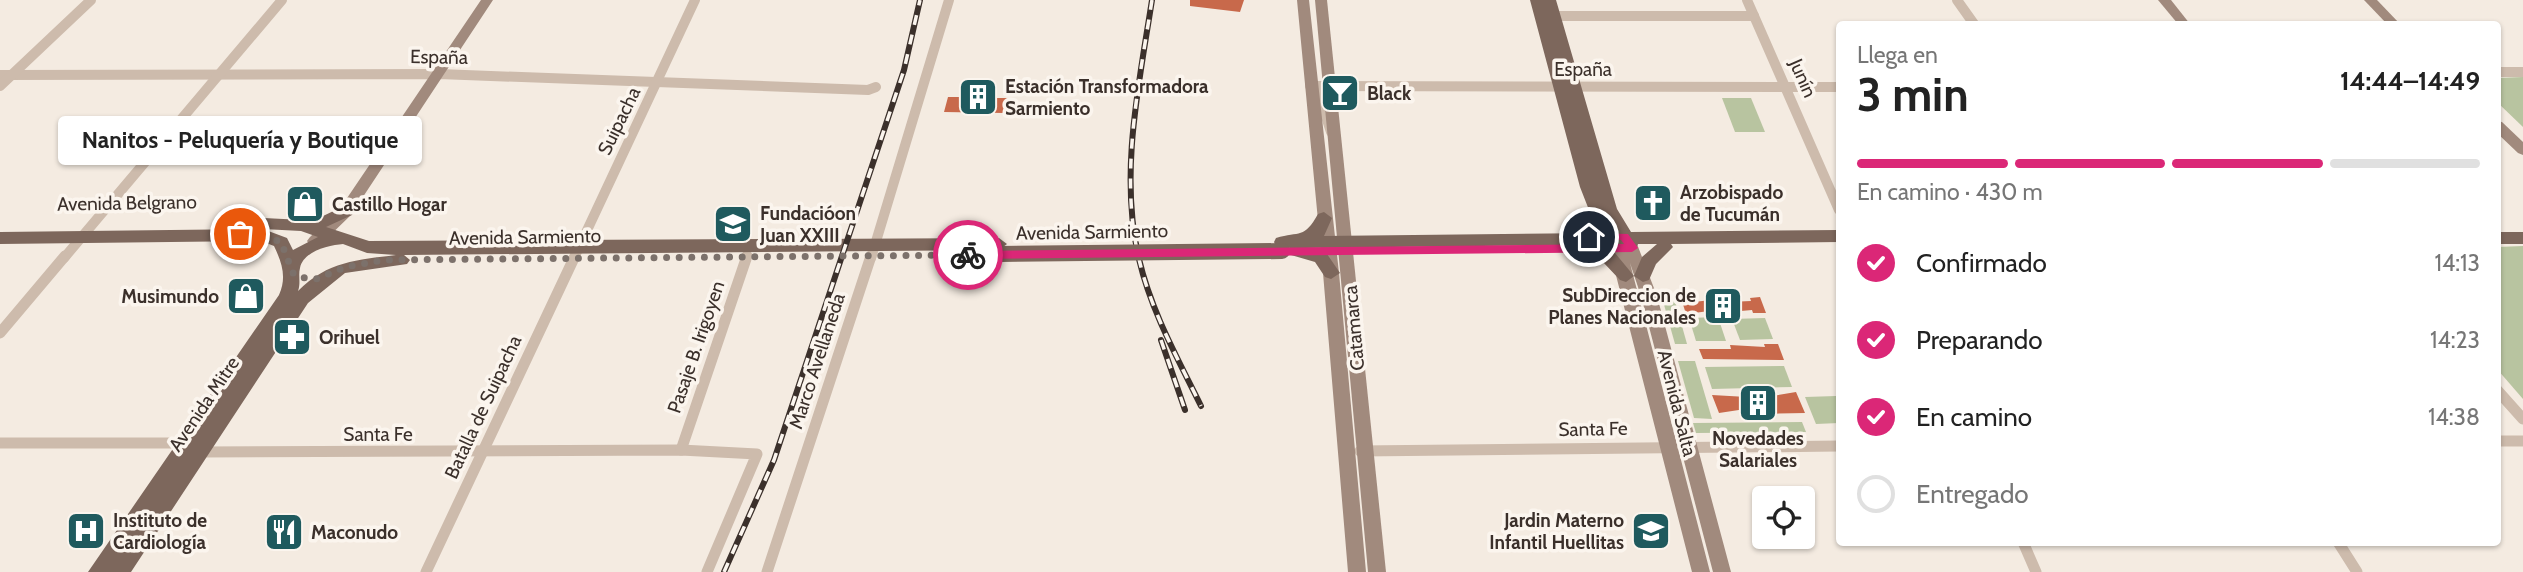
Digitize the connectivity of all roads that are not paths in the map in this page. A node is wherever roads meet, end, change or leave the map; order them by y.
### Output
1 (91, 0) edge
2 (282, 0) edge
3 (487, 0) edge
4 (695, 0) edge
5 (949, 0) edge
6 (1303, 0) edge
7 (1321, 0) edge
8 (1536, 0) edge
9 (1549, 0) edge
10 (1747, 0) edge
11 (1957, 0) edge
12 (2164, 0) edge
13 (2370, 0) edge
14 (1554, 16) junction
15 (1754, 16) junction
16 (1971, 21) edge
17 (2182, 21) edge
18 (2391, 21) edge
19 (2501, 72) edge
20 (2523, 72) edge
21 (439, 74) junction
22 (0, 75) edge
23 (11, 75) junction
24 (219, 75) junction
25 (658, 81) junction
26 (0, 86) edge
27 (1318, 86) junction
28 (1567, 86) junction
29 (1787, 87) junction
30 (1836, 87) edge
31 (876, 88) dead end
32 (2501, 129) edge
33 (2523, 150) edge
34 (1836, 203) edge
35 (1601, 207) junction
36 (346, 211) junction
37 (1324, 218) junction
38 (302, 225) junction
39 (0, 226) edge
40 (2523, 226) edge
41 (2501, 227) edge
42 (90, 230) junction
43 (330, 235) junction
44 (1836, 236) edge
45 (0, 238) edge
46 (2501, 238) edge
47 (2523, 238) edge
48 (1620, 242) junction
49 (1658, 242) junction
50 (1572, 243) junction
51 (357, 244) junction
52 (1328, 246) junction
53 (1347, 246) junction
54 (1836, 246) edge
55 (1289, 247) junction
56 (872, 251) junction
57 (575, 252) junction
58 (747, 256) junction
59 (293, 269) junction
60 (342, 270) junction
61 (1331, 273) junction
62 (1635, 276) junction
63 (0, 333) edge
64 (2501, 394) edge
65 (2523, 419) edge
66 (2501, 441) edge
67 (2523, 441) edge
68 (0, 443) edge
69 (1668, 445) junction
70 (1687, 446) junction
71 (1836, 446) edge
72 (193, 448) junction
73 (681, 450) junction
74 (1355, 451) junction
75 (481, 452) junction
76 (2025, 546) edge
77 (2341, 546) edge
78 (99, 572) edge
79 (118, 572) edge
80 (426, 572) edge
81 (707, 572) edge
82 (766, 572) edge
83 (1357, 572) edge
84 (1377, 572) edge
85 (1701, 572) edge
86 (1723, 572) edge
87 (2036, 572) edge
88 (2357, 572) edge

1 - 23 street
2 - 24 street
3 - 21 main road
4 - 25 street, Suipacha
5 - 56 street, Marco Avellaneda
6 - 27 main road, Catamarca
7 - 27 main road, Catamarca
8 - 28 main road
9 - 14 main road
10 - 15 street, Junín
11 - 16 street
12 - 17 main road
13 - 18 main road
14 - 15 street
14 - 28 main road
15 - 29 street, Junín
19 - 20 street
21 - 24 street, España
21 - 25 street, España
21 - 36 main road
22 - 23 street, España
23 - 24 street, España
23 - 26 street
24 - 42 street
25 - 31 street, España
25 - 57 street, Suipacha
27 - 28 street, España
27 - 37 main road, Catamarca
27 - 53 main road, Catamarca
28 - 29 street, España
28 - 35 main road
29 - 30 street, España
29 - 34 street, Junín
32 - 33 main road
35 - 48 main road
35 - 49 main road
35 - 50 main road
36 - 38 main road
36 - 43 main road
37 - 52 main road, Catamarca
37 - 55 main road
38 - 42 main road, Avenida Belgrano
38 - 43 main road, Avenida Belgrano
39 - 42 main road, Avenida Belgrano
40 - 41 main road
42 - 45 main road, Avenida Belgrano
42 - 59 main road, Avenida Belgrano
42 - 63 street
43 - 51 main road, Avenida Sarmiento
43 - 59 main road
44 - 49 main road, Avenida Sarmiento
46 - 47 main road
48 - 49 main road, Avenida Sarmiento
48 - 50 main road, Avenida Sarmiento
48 - 62 main road, Avenida Salta
49 - 54 main road, Avenida Sarmiento
49 - 62 main road
50 - 53 main road, Avenida Sarmiento
50 - 62 main road
51 - 57 main road, Avenida Sarmiento
51 - 60 main road
52 - 53 main road, Avenida Sarmiento
52 - 55 main road, Avenida Sarmiento
52 - 61 main road, Catamarca
53 - 74 main road, Catamarca
55 - 56 main road, Avenida Sarmiento, bridge
55 - 61 main road
56 - 57 main road, Avenida Sarmiento
56 - 58 main road, Avenida Sarmiento
56 - 82 street, Marco Avellaneda
57 - 58 main road, Avenida Sarmiento
57 - 60 main road, Avenida Sarmiento
57 - 75 street, Batalla de Suipacha
58 - 73 street, Pasaje B. Irigoyen
59 - 60 main road, Avenida Sarmiento
59 - 72 main road, Avenida Mitre
60 - 72 main road, Avenida Mitre
61 - 74 main road, Catamarca
62 - 69 main road, Avenida Salta
62 - 70 main road, Avenida Salta
64 - 65 street
66 - 67 street
68 - 72 street, Santa Fe
69 - 70 street, Santa Fe
69 - 74 street, Santa Fe
69 - 85 main road, Avenida Salta
70 - 71 street, Santa Fe
70 - 86 main road, Avenida Salta
72 - 75 street, Santa Fe
72 - 78 main road, Avenida Mitre
72 - 79 main road, Avenida Mitre
73 - 75 street, Santa Fe
73 - 81 street, Santa Fe
74 - 83 main road, Catamarca
74 - 84 main road, Catamarca
75 - 80 street, Batalla de Suipacha
76 - 87 street
77 - 88 street

